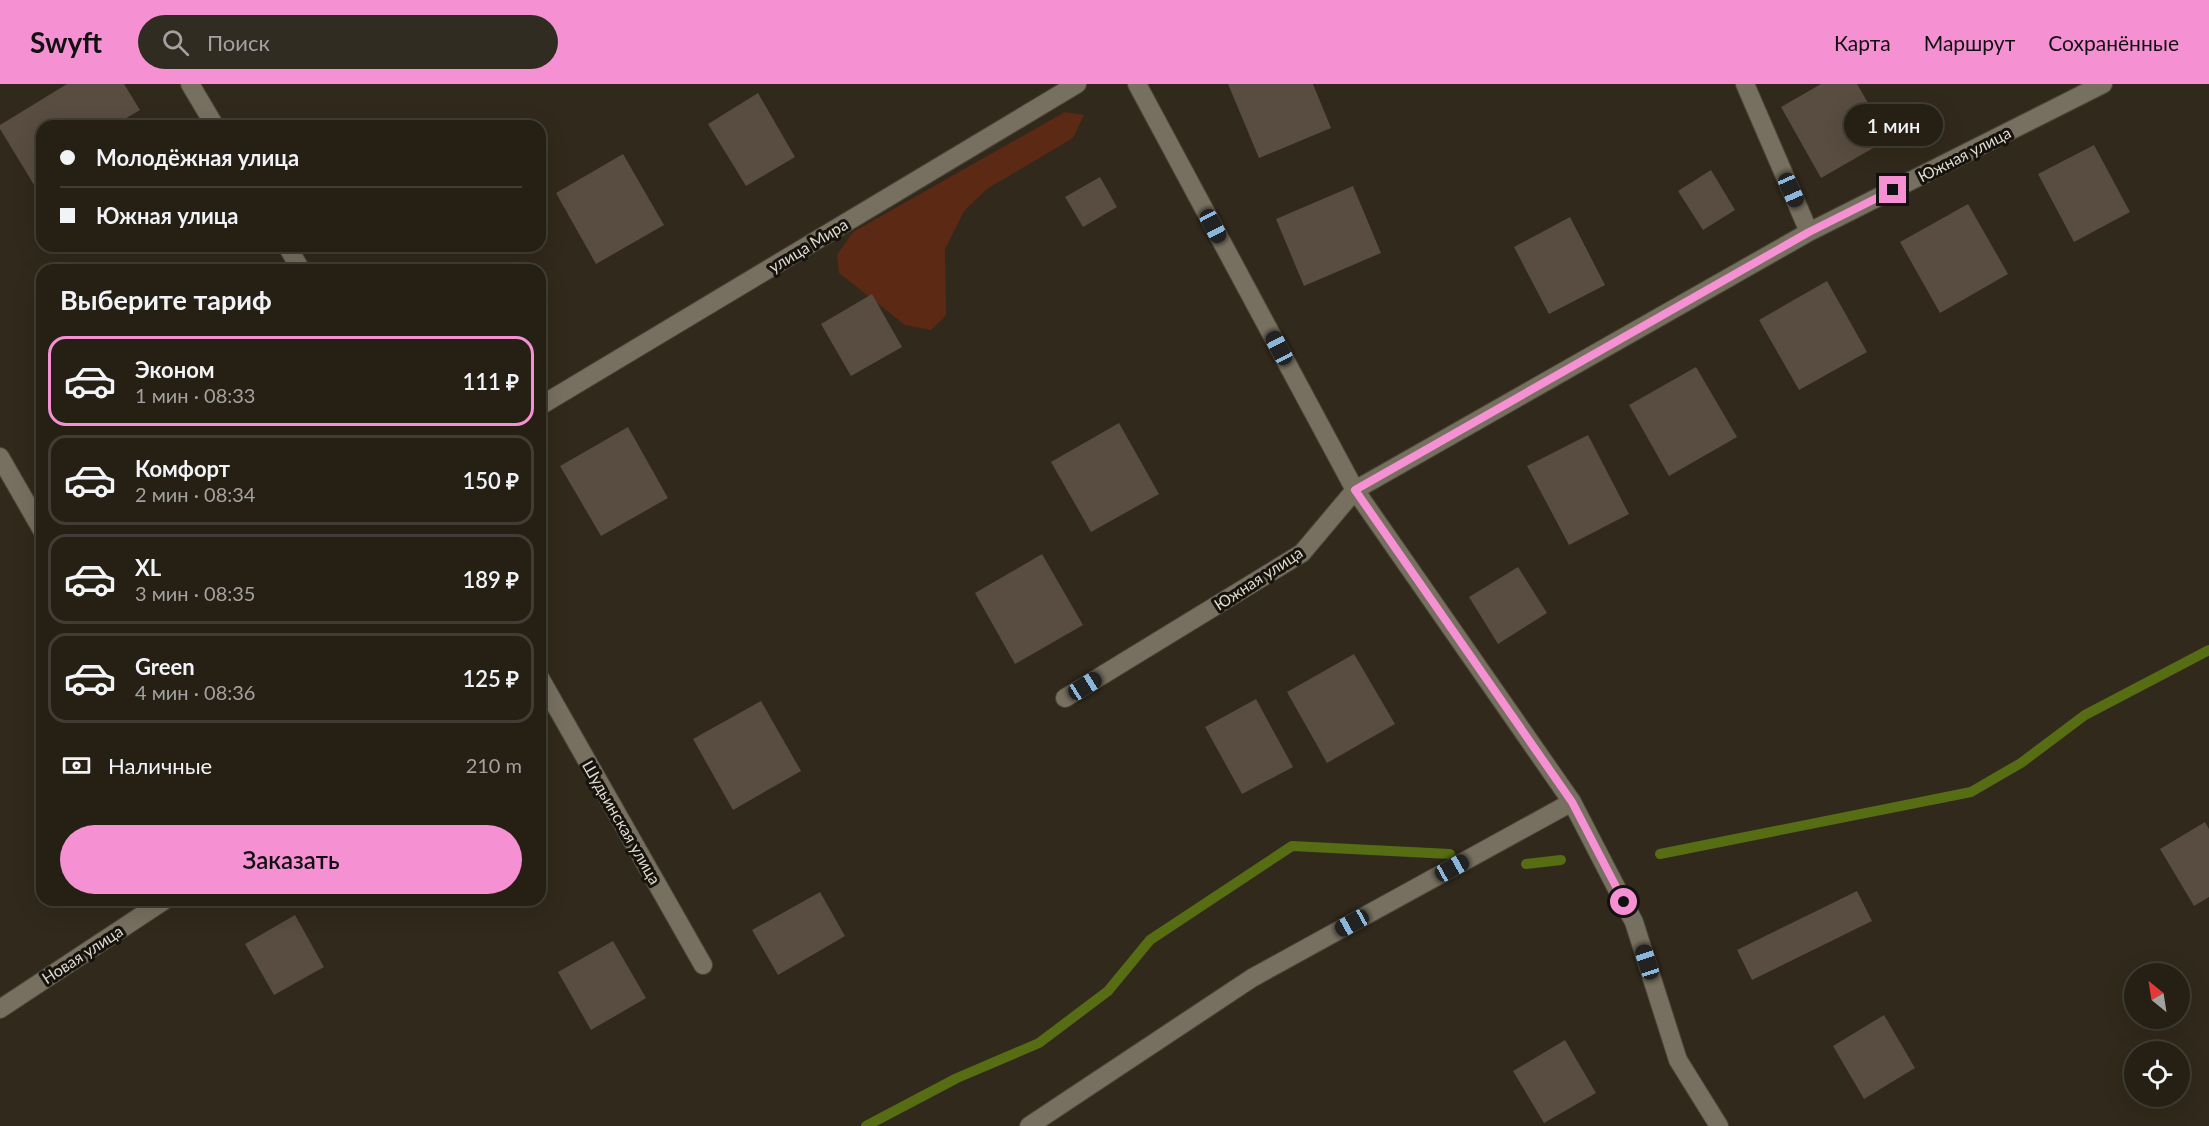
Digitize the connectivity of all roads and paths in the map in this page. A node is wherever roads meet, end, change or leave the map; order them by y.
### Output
1 (190, 84) edge
2 (1077, 84) edge
3 (1137, 84) edge
4 (1745, 84) edge
5 (2103, 84) edge
6 (211, 120) edge
7 (1809, 232) junction
8 (546, 402) edge
9 (0, 457) edge
10 (1355, 490) junction
11 (36, 520) edge
12 (546, 689) edge
13 (1065, 698) dead end
14 (1572, 802) junction
15 (156, 906) edge
16 (703, 965) dead end
17 (0, 1009) edge
18 (1029, 1126) edge
19 (1719, 1126) edge

1 - 6 street
2 - 8 street, улица Мира
3 - 10 street
4 - 7 street
5 - 7 street, Южная улица
7 - 10 street, Южная улица
9 - 11 street
10 - 13 street, Южная улица
10 - 14 street
12 - 16 street, Шудьинская улица
14 - 18 street
14 - 19 street
15 - 17 street, Новая улица

